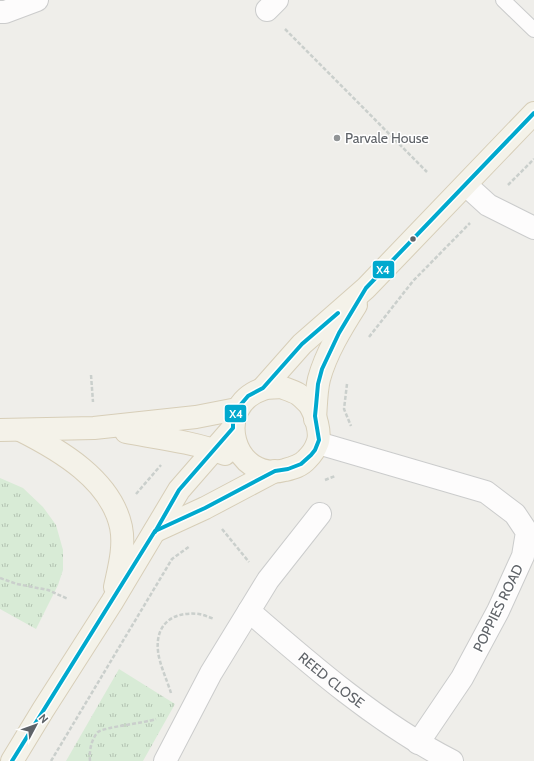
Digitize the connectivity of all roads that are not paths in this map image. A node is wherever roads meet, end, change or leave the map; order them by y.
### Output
1 (37, 0) edge
2 (503, 0) edge
3 (0, 12) edge
4 (534, 30) edge
5 (534, 113) edge
6 (466, 185) junction
7 (534, 228) edge
8 (366, 288) junction
9 (263, 388) junction
10 (235, 419) junction
11 (316, 419) junction
12 (94, 428) junction
13 (9, 430) edge
14 (318, 443) junction
15 (214, 450) junction
16 (254, 466) junction
17 (275, 471) junction
18 (320, 514) dead end
19 (155, 531) junction
20 (112, 602) junction
21 (249, 611) junction
22 (421, 751) edge
23 (12, 761) edge
24 (165, 761) edge
25 (452, 761) edge

1 - 3 street
2 - 4 lane
5 - 6 main road
6 - 7 street
6 - 8 main road
8 - 9 main road
8 - 11 main road
9 - 10 main road
9 - 11 main road
10 - 12 main road
10 - 15 main road
10 - 16 main road
11 - 14 main road
12 - 13 main road
12 - 15 main road
13 - 20 main road
14 - 17 main road
14 - 22 street, POPPIES ROAD
15 - 16 main road
15 - 19 main road
16 - 17 main road
17 - 19 main road
18 - 21 street
19 - 20 main road
20 - 23 main road
21 - 22 street, REED CLOSE
21 - 24 street
22 - 25 street

